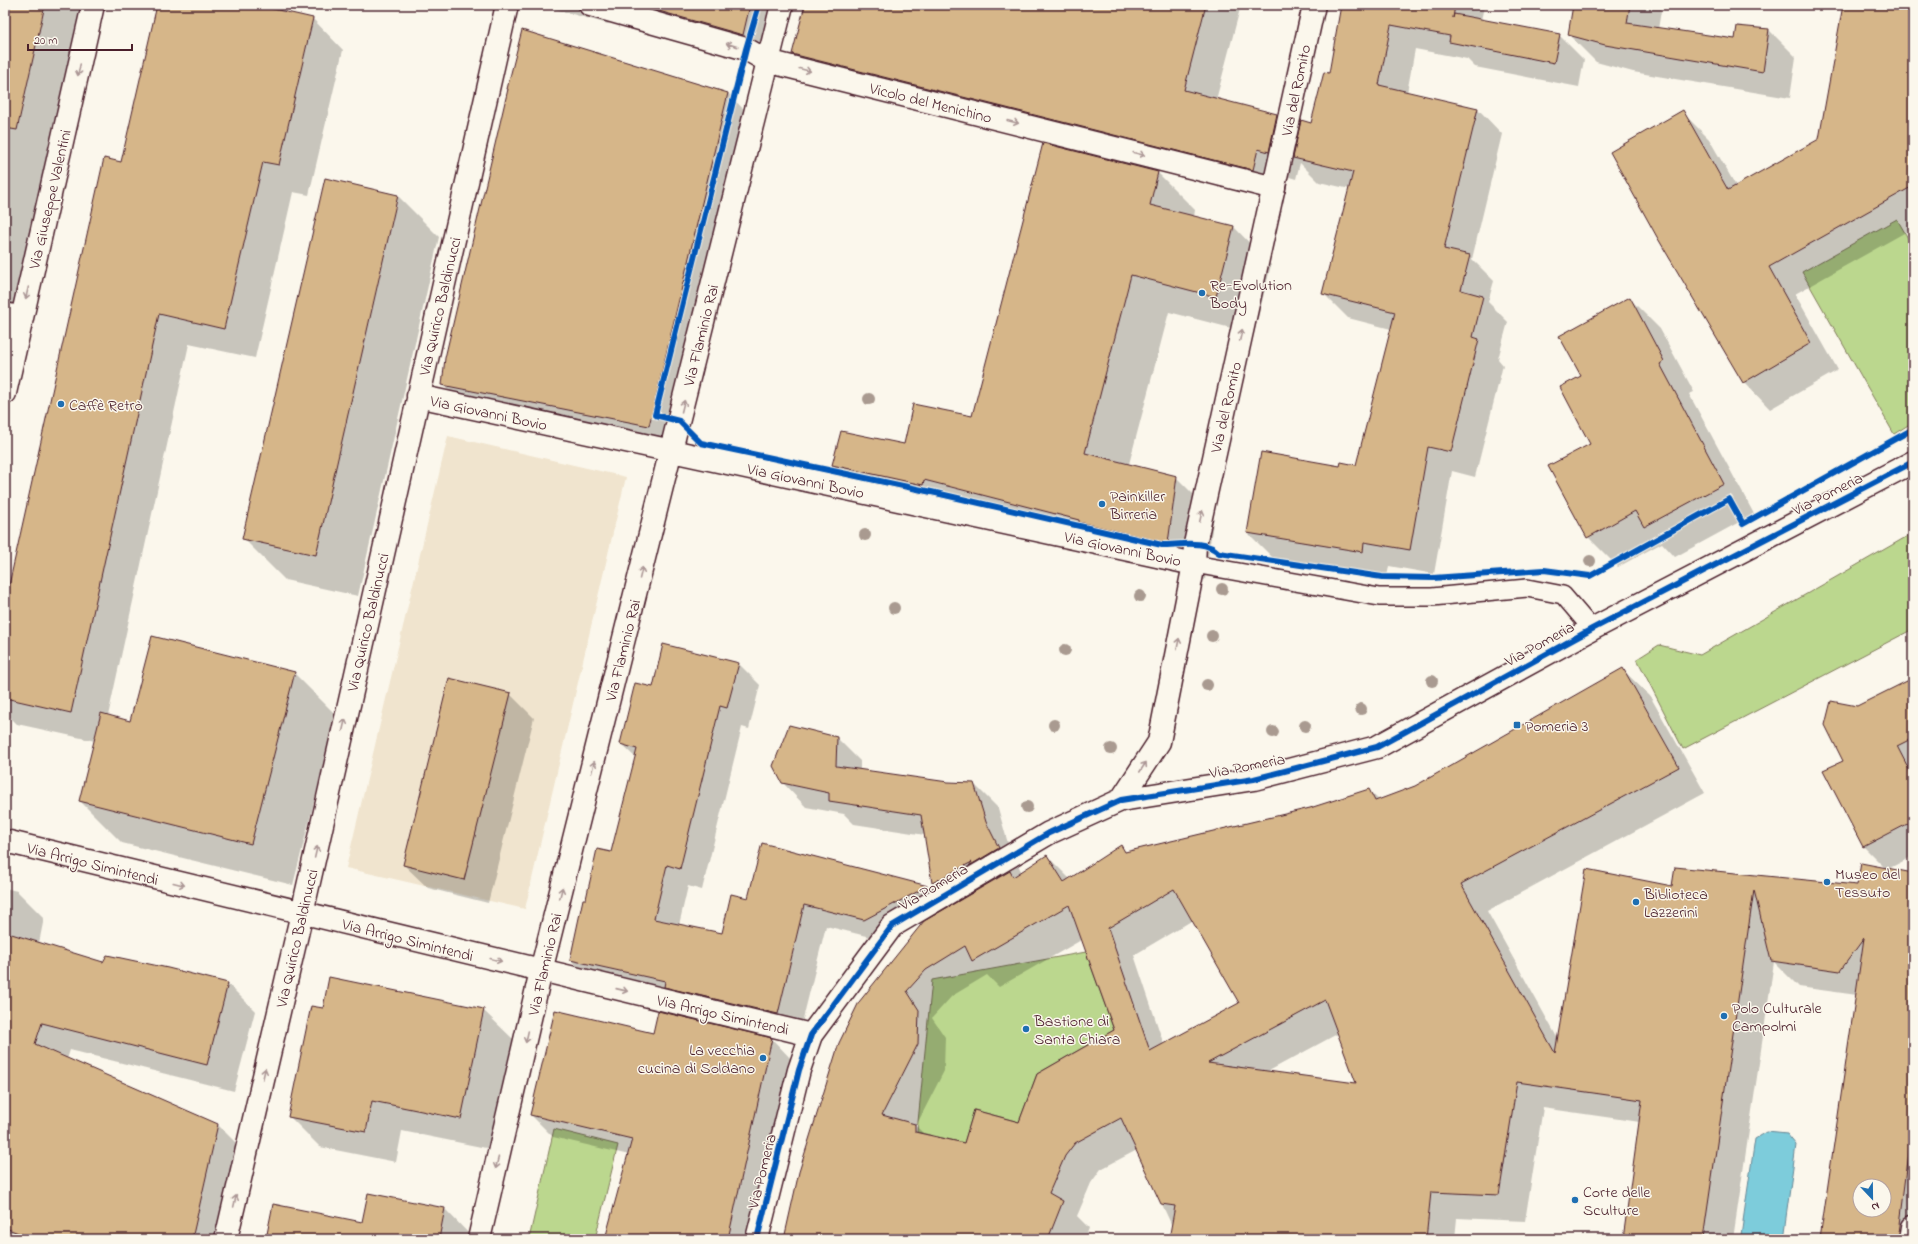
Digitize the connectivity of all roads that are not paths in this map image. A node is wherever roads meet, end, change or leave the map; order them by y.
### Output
1 (93, 5) edge
2 (507, 5) edge
3 (590, 5) edge
4 (782, 5) edge
5 (1314, 5) edge
6 (767, 61) junction
7 (1274, 188) junction
8 (13, 316) edge
9 (5, 393) edge
10 (418, 396) junction
11 (672, 451) junction
12 (1913, 462) edge
13 (1194, 564) junction
14 (1592, 629) junction
15 (1122, 800) junction
16 (5, 841) edge
17 (302, 913) junction
18 (541, 971) junction
19 (811, 1035) junction
20 (1913, 1226) edge
21 (226, 1239) edge
22 (479, 1239) edge
23 (757, 1239) edge
24 (1911, 1239) edge

1 -> 8 street, Via Giuseppe Valentini
2 - 10 street, Via Quirico Baldinucci
6 -> 3 street, Vicolo del Menichino
4 - 6 street, Via Flaminio Rai
5 - 7 street, Via del Romito
6 -> 7 street, Vicolo del Menichino
11 -> 6 street, Via Flaminio Rai
13 -> 7 street, Via del Romito
8 - 9 street, Via Giuseppe Valentini
10 - 11 street, Via Giovanni Bovio
17 -> 10 street, Via Quirico Baldinucci
11 - 13 street, Via Giovanni Bovio
18 -> 11 street, Via Flaminio Rai
12 - 14 street, Via Pomeria
13 - 14 lane
15 -> 13 street, Via del Romito
14 - 15 street, Via Pomeria
15 - 19 street, Via Pomeria
16 -> 17 street, Via Arrigo Simintendi
17 -> 18 street, Via Arrigo Simintendi
21 -> 17 street, Via Quirico Baldinucci
18 -> 19 street, Via Arrigo Simintendi
18 -> 22 street, Via Flaminio Rai
19 - 23 street, Via Pomeria
20 - 24 street

